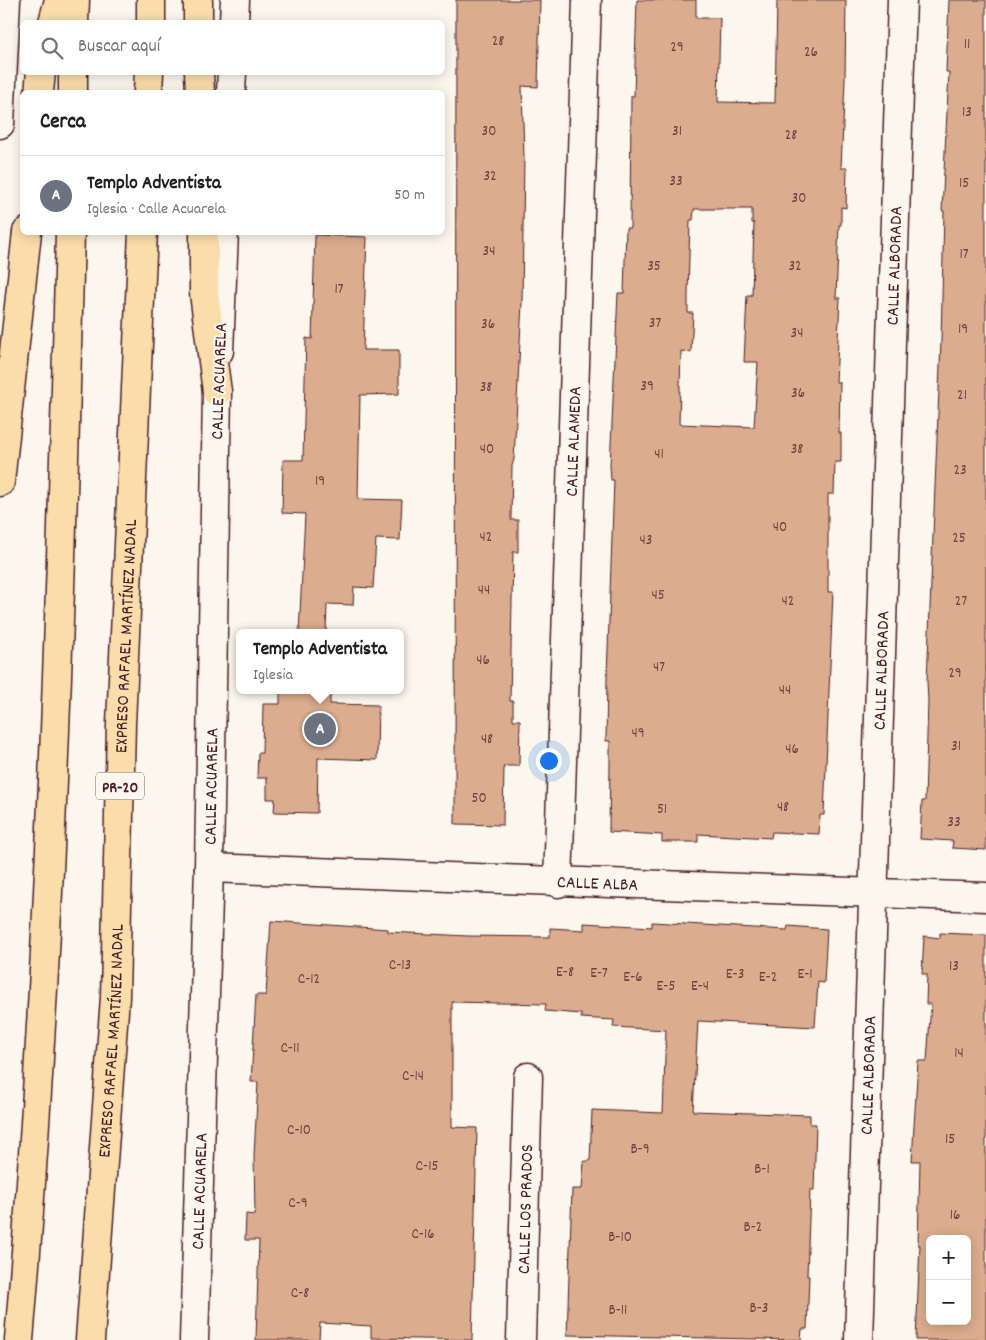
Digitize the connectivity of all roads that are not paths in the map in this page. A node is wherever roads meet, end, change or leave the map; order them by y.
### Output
1 (6, 0) edge
2 (59, 0) edge
3 (75, 0) edge
4 (152, 0) edge
5 (198, 0) edge
6 (235, 0) edge
7 (587, 0) edge
8 (902, 0) edge
9 (54, 20) edge
10 (74, 20) edge
11 (151, 20) edge
12 (198, 20) edge
13 (234, 20) edge
14 (41, 75) edge
15 (73, 75) edge
16 (149, 75) edge
17 (199, 75) edge
18 (232, 75) edge
19 (39, 90) edge
20 (73, 90) edge
21 (148, 90) edge
22 (200, 90) edge
23 (231, 90) edge
24 (0, 124) edge
25 (27, 235) edge
26 (70, 235) edge
27 (143, 235) edge
28 (204, 235) edge
29 (224, 235) edge
30 (217, 392) junction
31 (0, 482) edge
32 (209, 868) junction
33 (558, 883) junction
34 (873, 893) junction
35 (986, 897) edge
36 (528, 1077) dead end
37 (18, 1340) edge
38 (90, 1340) edge
39 (194, 1340) edge
40 (521, 1340) edge
41 (859, 1340) edge

1 - 24 street
2 - 9 highway
3 - 10 highway
4 - 11 highway
5 - 12 highway
6 - 13 street
7 - 33 street, CALLE ALAMEDA
8 - 34 street, CALLE ALBORADA
14 - 19 highway
15 - 20 highway
16 - 21 highway
17 - 22 highway
18 - 23 street
25 - 31 highway
26 - 37 highway
27 - 38 highway, EXPRESO RAFAEL MARTÍNEZ NADAL / PR-20
28 - 30 highway
29 - 30 street, CALLE ACUARELA
30 - 32 street, CALLE ACUARELA
32 - 33 street, CALLE ALBA
32 - 39 street, CALLE ACUARELA
33 - 34 street, CALLE ALBA
34 - 35 street, CALLE ALBA
34 - 41 street, CALLE ALBORADA
36 - 40 street, CALLE LOS PRADOS

